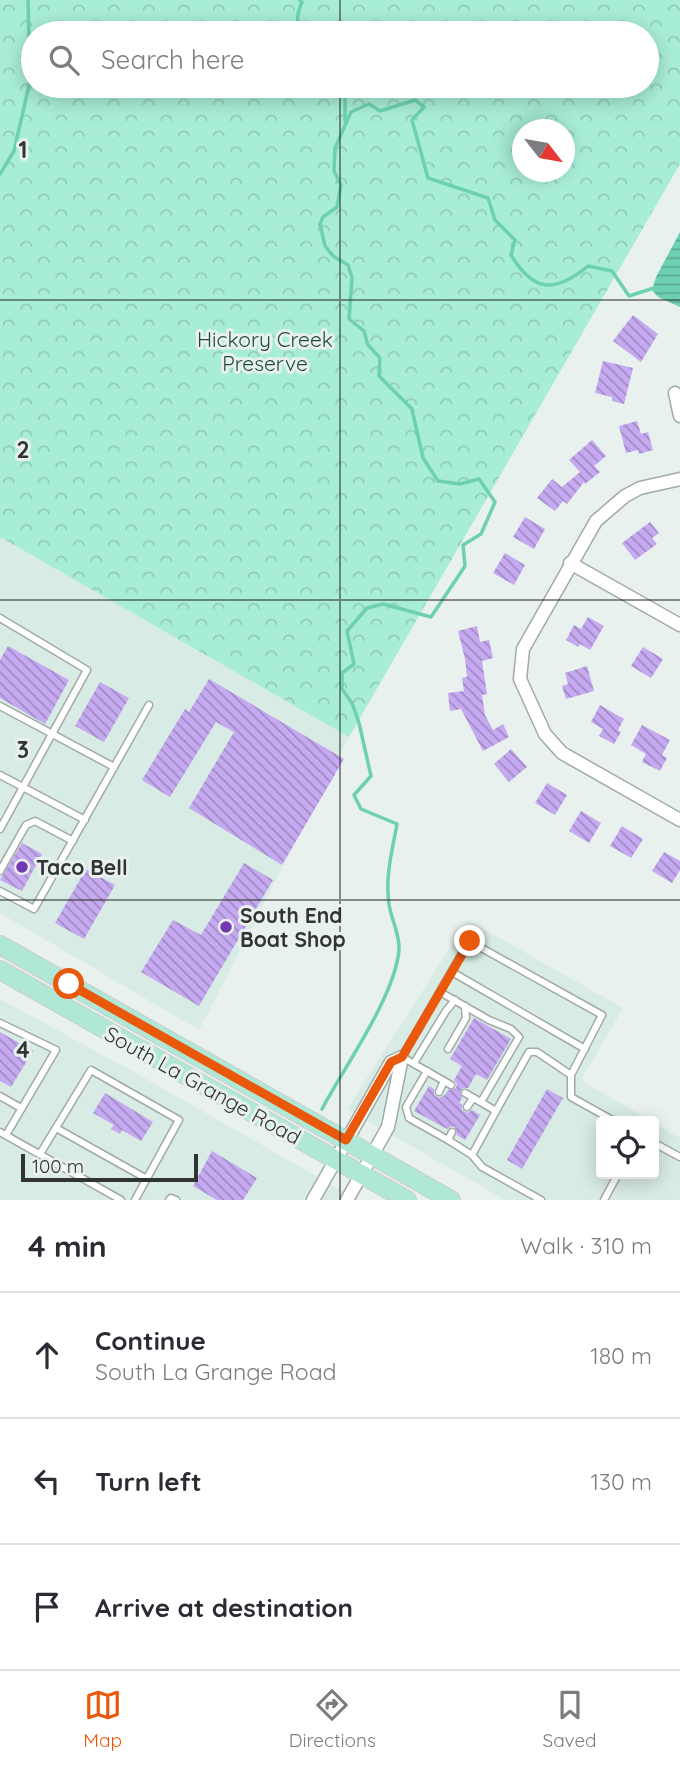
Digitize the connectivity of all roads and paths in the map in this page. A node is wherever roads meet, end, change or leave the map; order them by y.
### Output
1 (676, 393) dead end
2 (680, 416) edge
3 (680, 479) edge
4 (570, 563) junction
5 (1, 622) edge
6 (680, 625) edge
7 (149, 705) dead end
8 (0, 706) edge
9 (52, 734) junction
10 (114, 768) junction
11 (0, 775) edge
12 (22, 787) junction
13 (85, 820) junction
14 (680, 820) edge
15 (0, 829) edge
16 (73, 841) junction
17 (0, 871) edge
18 (0, 891) edge
19 (0, 944) edge
20 (0, 970) edge
21 (452, 972) junction
22 (440, 992) junction
23 (455, 1000) junction
24 (465, 1006) junction
25 (0, 1023) edge
26 (448, 1049) dead end
27 (584, 1049) junction
28 (402, 1057) junction
29 (414, 1063) junction
30 (427, 1071) junction
31 (571, 1075) junction
32 (439, 1091) dead end
33 (465, 1093) dead end
34 (0, 1096) edge
35 (473, 1098) junction
36 (481, 1102) junction
37 (467, 1107) dead end
38 (21, 1108) junction
39 (496, 1111) junction
40 (605, 1116) edge
41 (425, 1117) dead end
42 (421, 1125) junction
43 (438, 1125) dead end
44 (56, 1128) junction
45 (434, 1132) junction
46 (452, 1132) dead end
47 (3, 1133) edge
48 (346, 1140) junction
49 (448, 1140) junction
50 (659, 1146) edge
51 (40, 1154) junction
52 (372, 1155) junction
53 (472, 1155) junction
54 (680, 1157) edge
55 (335, 1160) junction
56 (361, 1174) junction
57 (147, 1179) junction
58 (615, 1179) edge
59 (121, 1200) edge
60 (135, 1200) edge
61 (170, 1200) edge
62 (176, 1200) edge
63 (313, 1200) edge
64 (346, 1200) edge
65 (407, 1200) edge
66 (451, 1200) edge
67 (541, 1200) edge
68 (604, 1200) edge

1 - 2 street
3 - 4 street
4 - 6 street
4 - 14 street
5 - 9 lane
7 - 10 lane
8 - 9 lane
9 - 10 lane
9 - 12 lane
10 - 13 lane
11 - 12 lane
12 - 13 lane
12 - 15 lane
13 - 16 lane
16 - 17 lane
16 - 18 lane
19 - 48 main road, South La Grange Road
20 - 55 main road, South La Grange Road
21 - 22 lane
21 - 27 lane
21 - 27 lane
22 - 23 lane
22 - 28 lane
23 - 24 lane
23 - 29 lane
24 - 26 lane
24 - 36 lane
25 - 38 lane
27 - 31 lane
28 - 29 lane
28 - 48 street
28 - 52 street
29 - 30 lane
30 - 32 lane
30 - 42 lane
31 - 39 lane
31 - 40 lane
33 - 35 lane
34 - 38 lane
35 - 36 lane
35 - 37 lane
36 - 39 lane
38 - 47 lane
39 - 53 lane
41 - 42 lane
42 - 45 lane
43 - 45 lane
44 - 51 lane
44 - 57 lane
44 - 57 lane
45 - 49 lane
46 - 49 lane
47 - 51 lane
48 - 52 main road, South La Grange Road
48 - 55 street
49 - 53 lane
50 - 54 lane
51 - 59 lane
52 - 56 street
52 - 66 main road, South La Grange Road
53 - 67 lane
55 - 56 main road, South La Grange Road
55 - 63 street
56 - 64 street
56 - 65 main road, South La Grange Road
57 - 60 lane
58 - 68 lane
61 - 62 lane

